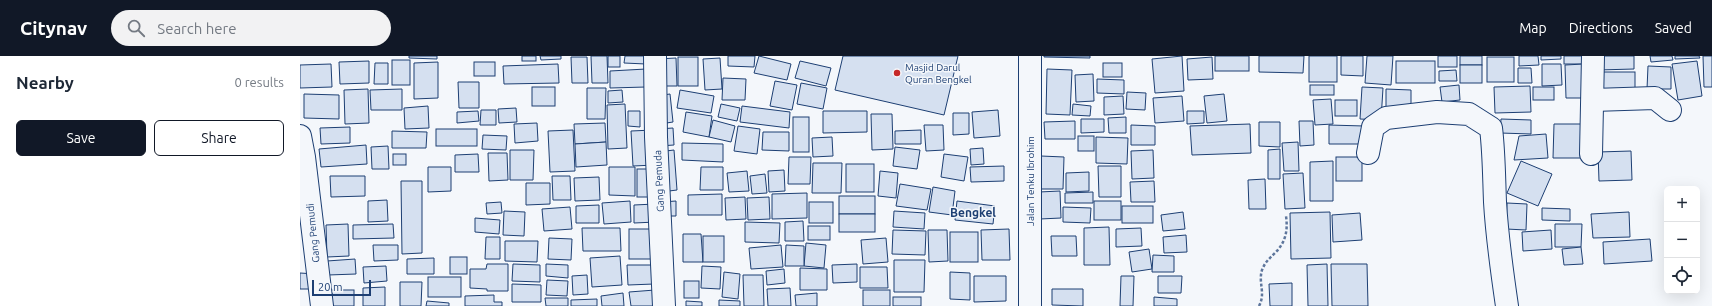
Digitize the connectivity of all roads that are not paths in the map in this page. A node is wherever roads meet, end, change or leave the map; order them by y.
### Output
1 (655, 56) edge
2 (1030, 56) edge
3 (1593, 56) edge
4 (1593, 100) junction
5 (1670, 110) dead end
6 (300, 136) edge
7 (1368, 152) dead end
8 (1591, 154) dead end
9 (322, 306) edge
10 (664, 306) edge
11 (1030, 306) edge
12 (1507, 306) edge

1 - 10 street, Gang Pemuda
2 - 11 street, Jalan Tenku Ibrohim
3 - 4 street
4 - 5 street
4 - 8 street
6 - 9 street, Gang Pemudi
7 - 12 street

